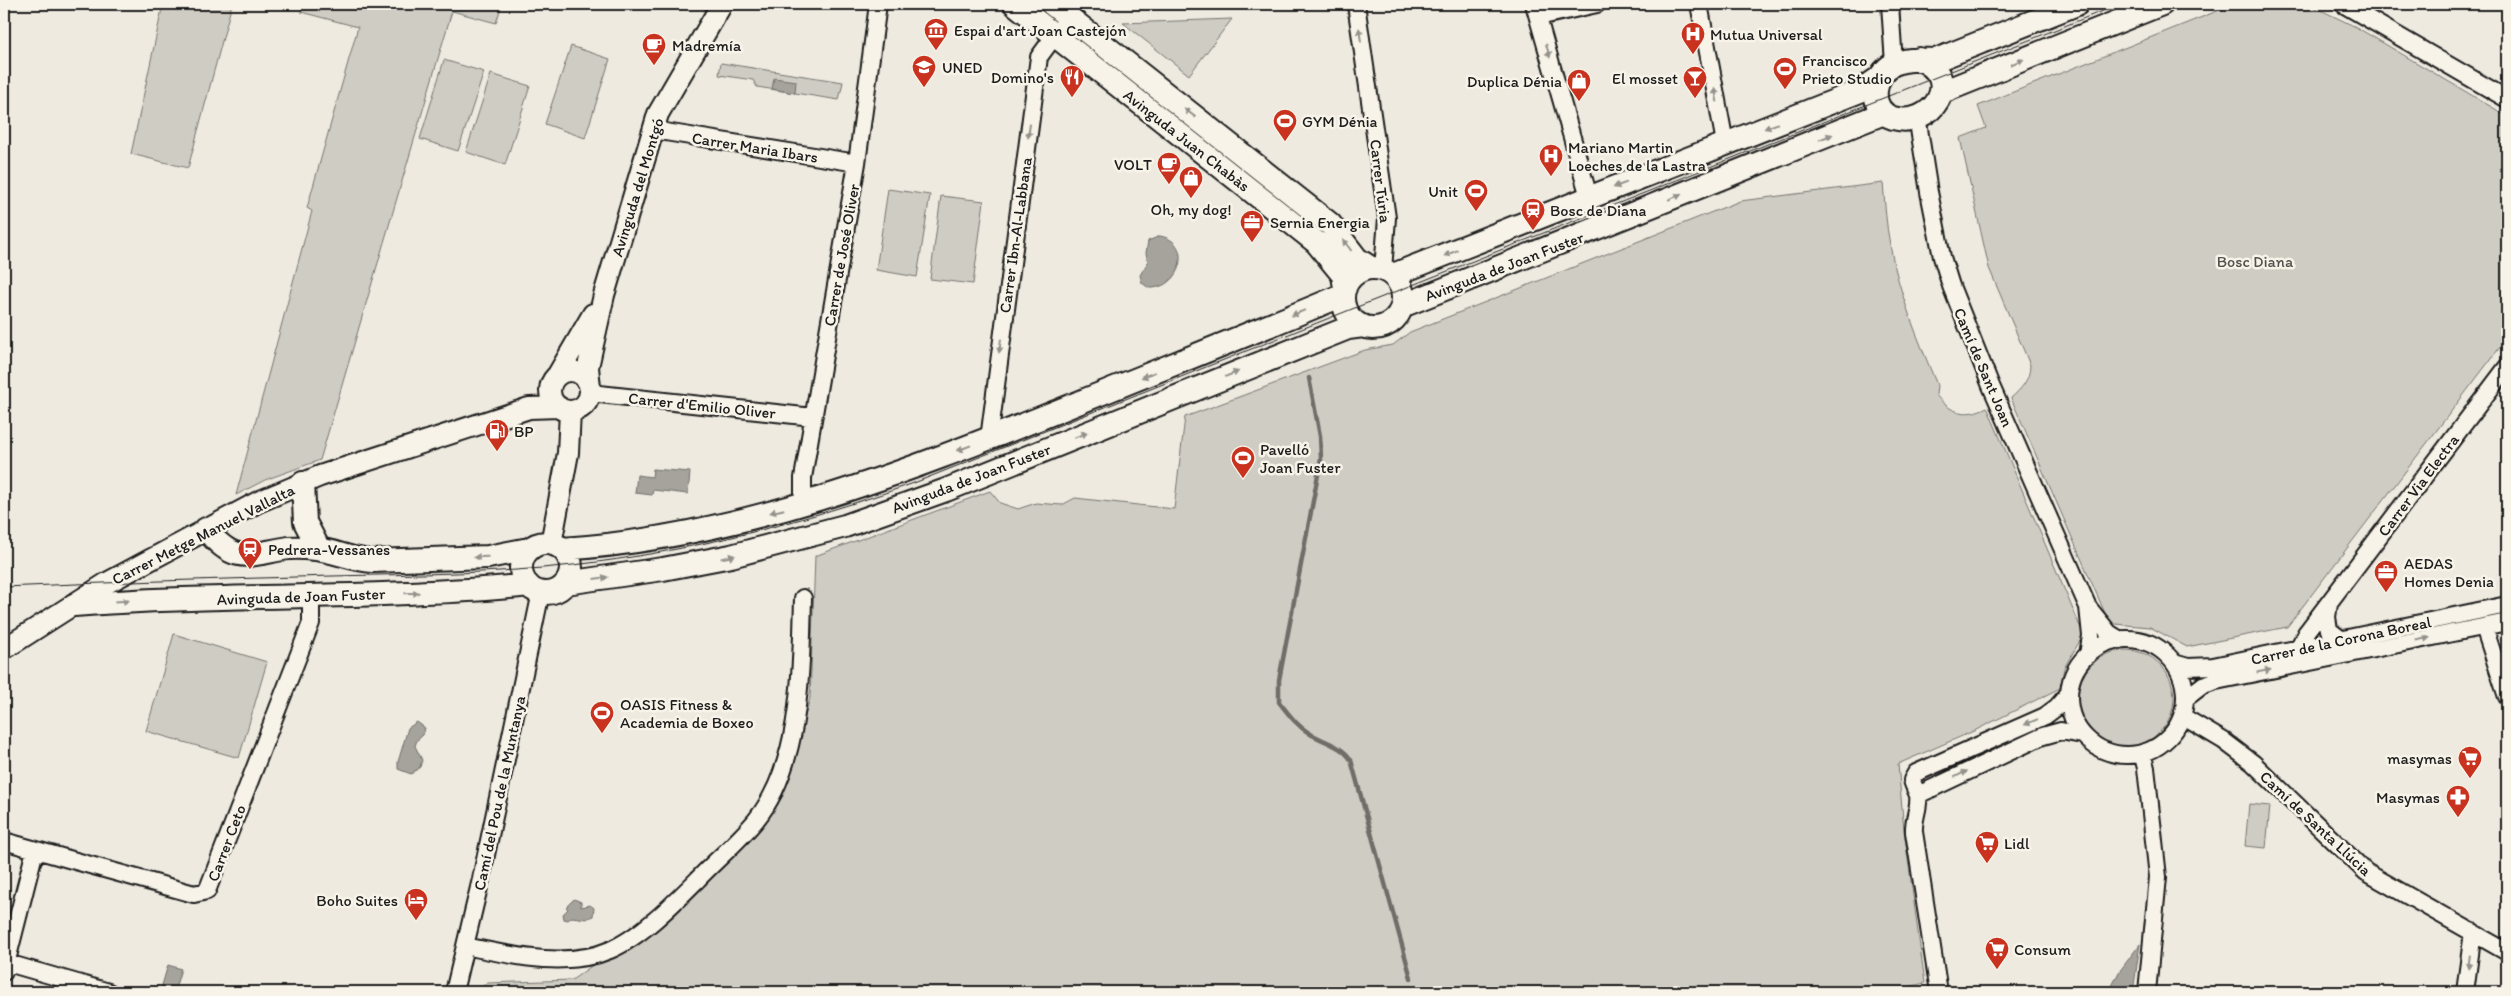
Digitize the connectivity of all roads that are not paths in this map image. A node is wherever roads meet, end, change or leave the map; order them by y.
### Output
1 (722, 4) edge
2 (878, 4) edge
3 (1015, 4) edge
4 (1356, 4) edge
5 (1597, 4) edge
6 (1699, 4) edge
7 (1890, 4) edge
8 (2077, 4) edge
9 (2162, 4) edge
10 (2342, 4) edge
11 (1060, 10) edge
12 (1536, 10) edge
13 (1055, 36) junction
14 (1919, 60) junction
15 (1886, 71) junction
16 (1942, 92) junction
17 (2507, 99) edge
18 (1884, 113) junction
19 (1916, 116) junction
20 (653, 130) junction
21 (1725, 143) junction
22 (857, 163) junction
23 (1589, 197) junction
24 (1382, 271) junction
25 (1344, 291) junction
26 (604, 295) junction
27 (1402, 306) junction
28 (1363, 326) junction
29 (2507, 367) edge
30 (555, 379) junction
31 (590, 391) junction
32 (529, 408) junction
33 (565, 409) junction
34 (813, 418) junction
35 (989, 439) junction
36 (303, 483) junction
37 (803, 505) junction
38 (304, 512) junction
39 (206, 529) junction
40 (556, 546) junction
41 (319, 549) junction
42 (529, 549) junction
43 (274, 551) junction
44 (566, 583) junction
45 (534, 589) junction
46 (311, 597) junction
47 (803, 598) dead end
48 (2329, 603) junction
49 (74, 605) junction
50 (2507, 605) edge
51 (2088, 607) junction
52 (2507, 622) edge
53 (2484, 627) junction
54 (2120, 640) junction
55 (2342, 640) junction
56 (4, 649) edge
57 (2298, 649) junction
58 (2088, 654) junction
59 (2174, 662) junction
60 (2069, 693) junction
61 (2507, 697) edge
62 (2186, 698) junction
63 (2182, 716) junction
64 (2082, 735) junction
65 (2142, 753) junction
66 (1918, 795) junction
67 (4, 841) edge
68 (35, 850) junction
69 (2473, 932) junction
70 (465, 946) junction
71 (2507, 952) edge
72 (5, 965) edge
73 (109, 992) edge
74 (454, 992) edge
75 (1939, 992) edge
76 (2147, 992) edge
77 (2466, 992) edge

1 - 20 street, Avinguda del Montgó
2 - 22 street, Carrer de José Oliver
3 - 13 main road, Avinguda Juan Chabàs
24 -> 4 street, Carrer Túria
5 - 12 street
21 -> 6 street
7 - 15 street
8 - 14 main road
16 -> 9 main road
10 - 17 street
11 - 13 street, Carrer Ibn-Al-Labbana
24 -> 11 main road, Avinguda Juan Chabàs
12 -> 23 street
13 - 25 main road, Avinguda Juan Chabàs
13 -> 35 street, Carrer Ibn-Al-Labbana
14 - 15 main road
14 - 16 main road
15 - 18 main road
15 -> 21 main road, Avinguda de Joan Fuster
16 - 19 main road
18 - 19 main road
27 -> 18 main road, Avinguda de Joan Fuster
19 - 51 street, Camí de Sant Joan
20 - 22 street, Carrer Maria Ibars
20 - 26 street, Avinguda del Montgó
21 -> 23 main road, Avinguda de Joan Fuster
22 - 34 street, Carrer de José Oliver
23 -> 24 main road, Avinguda de Joan Fuster
24 - 25 main road
24 - 27 main road
25 - 28 main road
25 -> 35 main road, Avinguda de Joan Fuster
26 - 30 street, Avinguda del Montgó
26 - 31 street, Avinguda del Montgó
27 - 28 main road
44 -> 28 main road, Avinguda de Joan Fuster
29 - 48 street, Carrer Via Electra
30 - 31 street
30 - 32 street
30 - 33 street
31 - 33 street
31 - 34 street, Carrer d'Emilio Oliver
32 - 33 street, Carrer Metge Manuel Vallalta
32 - 36 street, Carrer Metge Manuel Vallalta
33 - 40 street
34 - 37 street, Carrer de José Oliver
35 -> 37 main road, Avinguda de Joan Fuster
36 - 38 main road
36 - 39 street, Carrer Metge Manuel Vallalta
37 -> 40 main road, Avinguda de Joan Fuster
38 - 41 main road
38 - 43 main road
39 - 43 main road, Avinguda de Joan Fuster
39 - 49 street, Carrer Metge Manuel Vallalta
40 - 42 main road
40 - 44 main road
42 -> 41 main road, Avinguda de Joan Fuster
41 - 43 main road, Avinguda de Joan Fuster
42 - 45 main road
44 - 45 main road
46 -> 45 main road, Avinguda de Joan Fuster
45 - 70 street, Camí del Pou de la Muntanya
49 -> 46 main road, Avinguda de Joan Fuster
46 - 68 street, Carrer Ceto
47 - 70 street
48 - 55 street
48 - 57 street, Carrer Via Electra
49 - 56 street, Carrer Metge Manuel Vallalta
50 - 55 street, Carrer de la Corona Boreal
51 - 54 street, Camí de Sant Joan
51 - 58 street, Camí de Sant Joan
52 - 53 street, Carrer de la Corona Boreal
53 - 61 street
62 -> 53 street, Carrer de la Corona Boreal
54 - 58 street
54 - 59 street
55 - 57 street, Carrer de la Corona Boreal
57 - 59 street, Carrer de la Corona Boreal
58 - 60 street
59 - 62 street
60 - 64 street
60 -> 66 street
62 - 63 street
63 - 65 street
63 - 69 street, Camí de Santa Llúcia
64 - 65 street
66 -> 64 street
65 - 76 street
66 - 75 street
67 - 68 street, Carrer Ceto
68 - 72 street
69 - 71 street, Camí de Santa Llúcia
69 -> 77 street
70 - 74 street, Camí del Pou de la Muntanya
72 - 73 street

